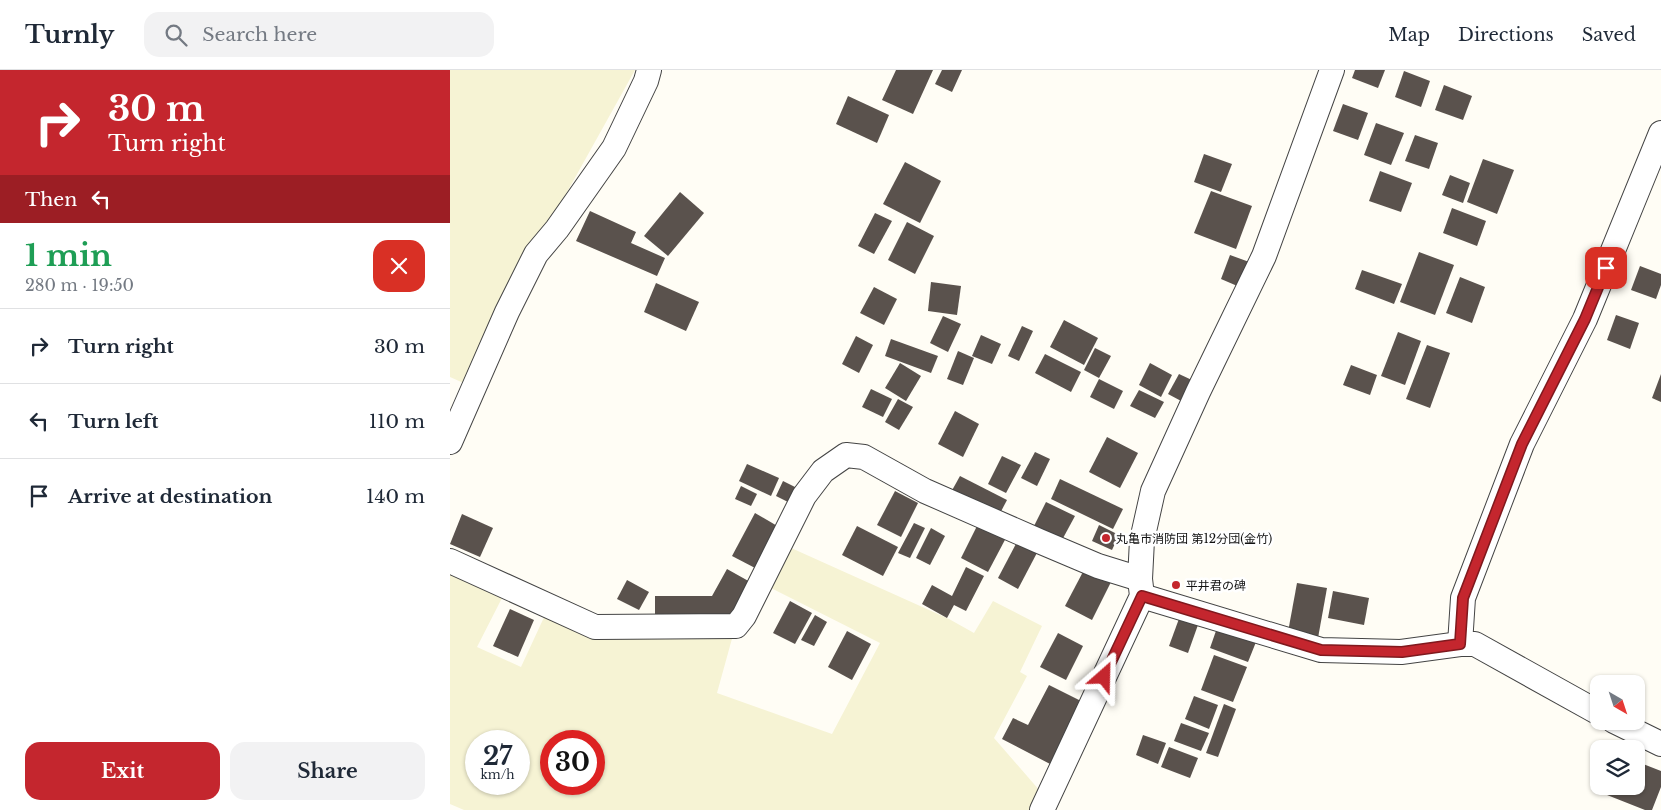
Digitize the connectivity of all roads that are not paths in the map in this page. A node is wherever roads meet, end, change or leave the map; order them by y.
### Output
1 (650, 70) edge
2 (1332, 70) edge
3 (1661, 133) edge
4 (450, 442) edge
5 (450, 561) edge
6 (1141, 588) junction
7 (1460, 644) junction
8 (1590, 708) edge
9 (1632, 730) edge
10 (1661, 744) edge
11 (1042, 810) edge

1 - 4 street
2 - 6 street
3 - 7 street
5 - 6 street
6 - 7 street
6 - 11 street
7 - 8 street
9 - 10 street

